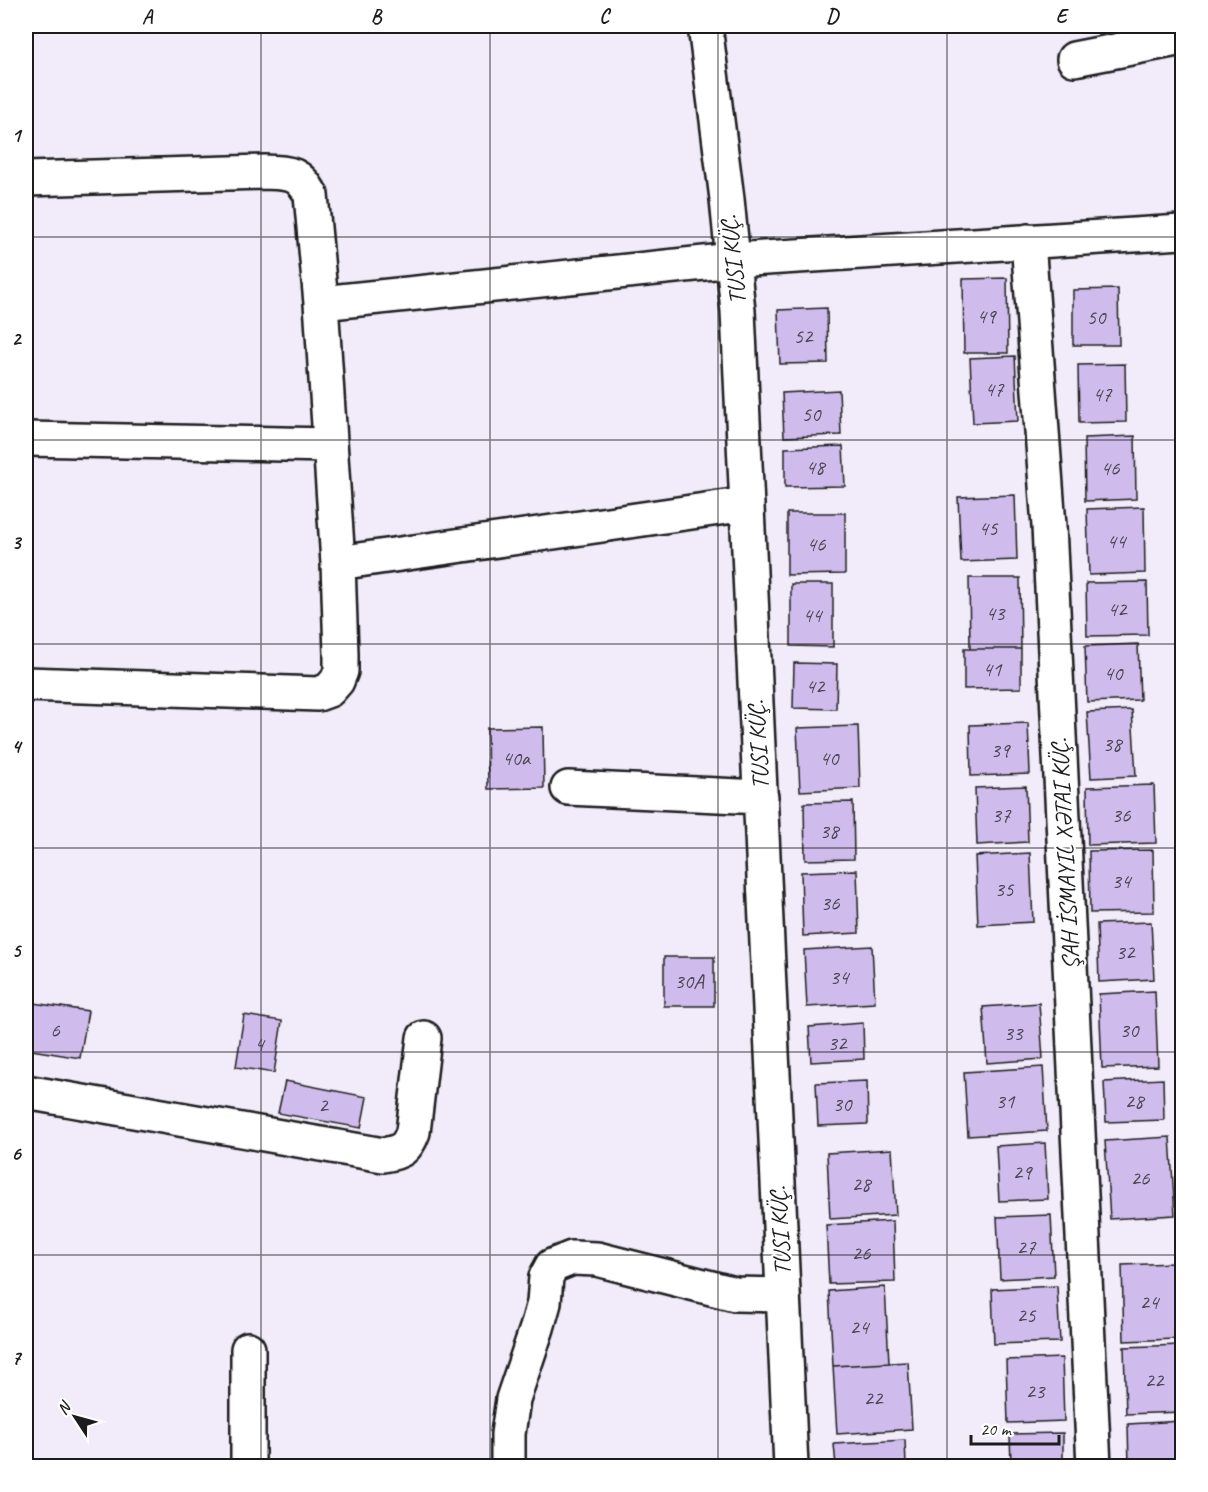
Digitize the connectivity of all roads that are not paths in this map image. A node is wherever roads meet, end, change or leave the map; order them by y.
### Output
1 (705, 26) edge
2 (1182, 38) edge
3 (1074, 59) dead end
4 (26, 179) edge
5 (1182, 232) edge
6 (1028, 241) junction
7 (733, 260) junction
8 (321, 303) junction
9 (26, 438) edge
10 (330, 445) junction
11 (747, 504) junction
12 (338, 563) junction
13 (26, 684) edge
14 (568, 788) dead end
15 (761, 798) junction
16 (424, 1038) dead end
17 (26, 1092) edge
18 (783, 1295) junction
19 (248, 1349) dead end
20 (248, 1467) edge
21 (508, 1467) edge
22 (791, 1467) edge
23 (1094, 1467) edge

1 - 7 street, TUSI KÜÇ.
2 - 3 street
4 - 8 street
5 - 6 street
6 - 7 street
6 - 23 street
7 - 8 street
7 - 11 street, TUSI KÜÇ.
8 - 10 street
9 - 10 street
10 - 12 street
11 - 12 street
11 - 15 street, TUSI KÜÇ.
12 - 13 street
14 - 15 street
15 - 18 street, TUSI KÜÇ.
16 - 17 street
18 - 21 street
18 - 22 street, TUSI KÜÇ.
19 - 20 street

